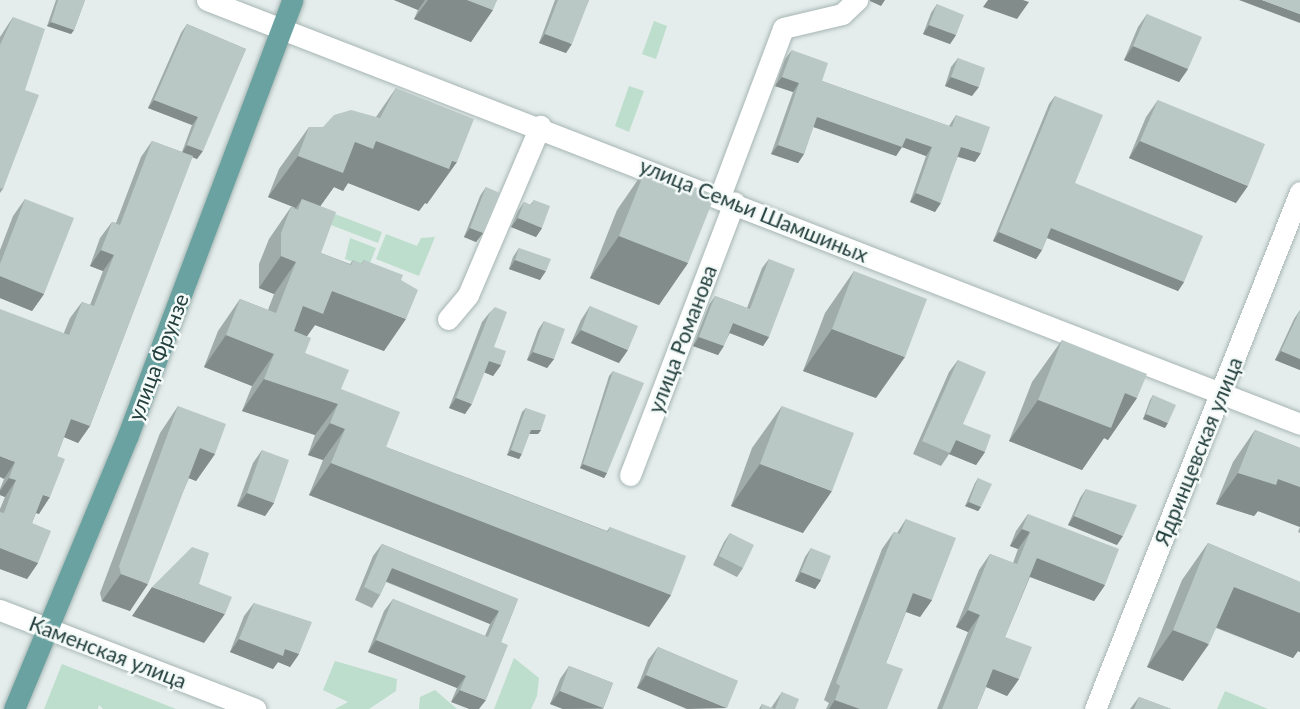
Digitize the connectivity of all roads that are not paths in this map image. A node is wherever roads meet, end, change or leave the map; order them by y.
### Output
1 (207, 0) edge
2 (292, 0) edge
3 (857, 0) edge
4 (282, 28) junction
5 (540, 126) junction
6 (1300, 192) edge
7 (727, 199) junction
8 (448, 319) dead end
9 (1221, 393) junction
10 (1300, 424) edge
11 (631, 475) dead end
12 (0, 610) edge
13 (49, 628) junction
14 (14, 709) edge
15 (255, 709) edge
16 (1095, 709) edge

1 - 4 street, улица Семьи Шамшиных
2 - 4 main road, улица Фрунзе
3 - 7 street, улица Романова
4 - 5 street, улица Семьи Шамшиных
4 - 13 main road, улица Фрунзе
5 - 7 street, улица Семьи Шамшиных
5 - 8 street
6 - 9 street, Ядринцевская улица
7 - 9 street, улица Семьи Шамшиных
7 - 11 street, улица Романова
9 - 10 street, улица Семьи Шамшиных
9 - 16 street, Ядринцевская улица
12 - 13 street, Каменская улица
13 - 14 main road, улица Фрунзе
13 - 15 street, Каменская улица

